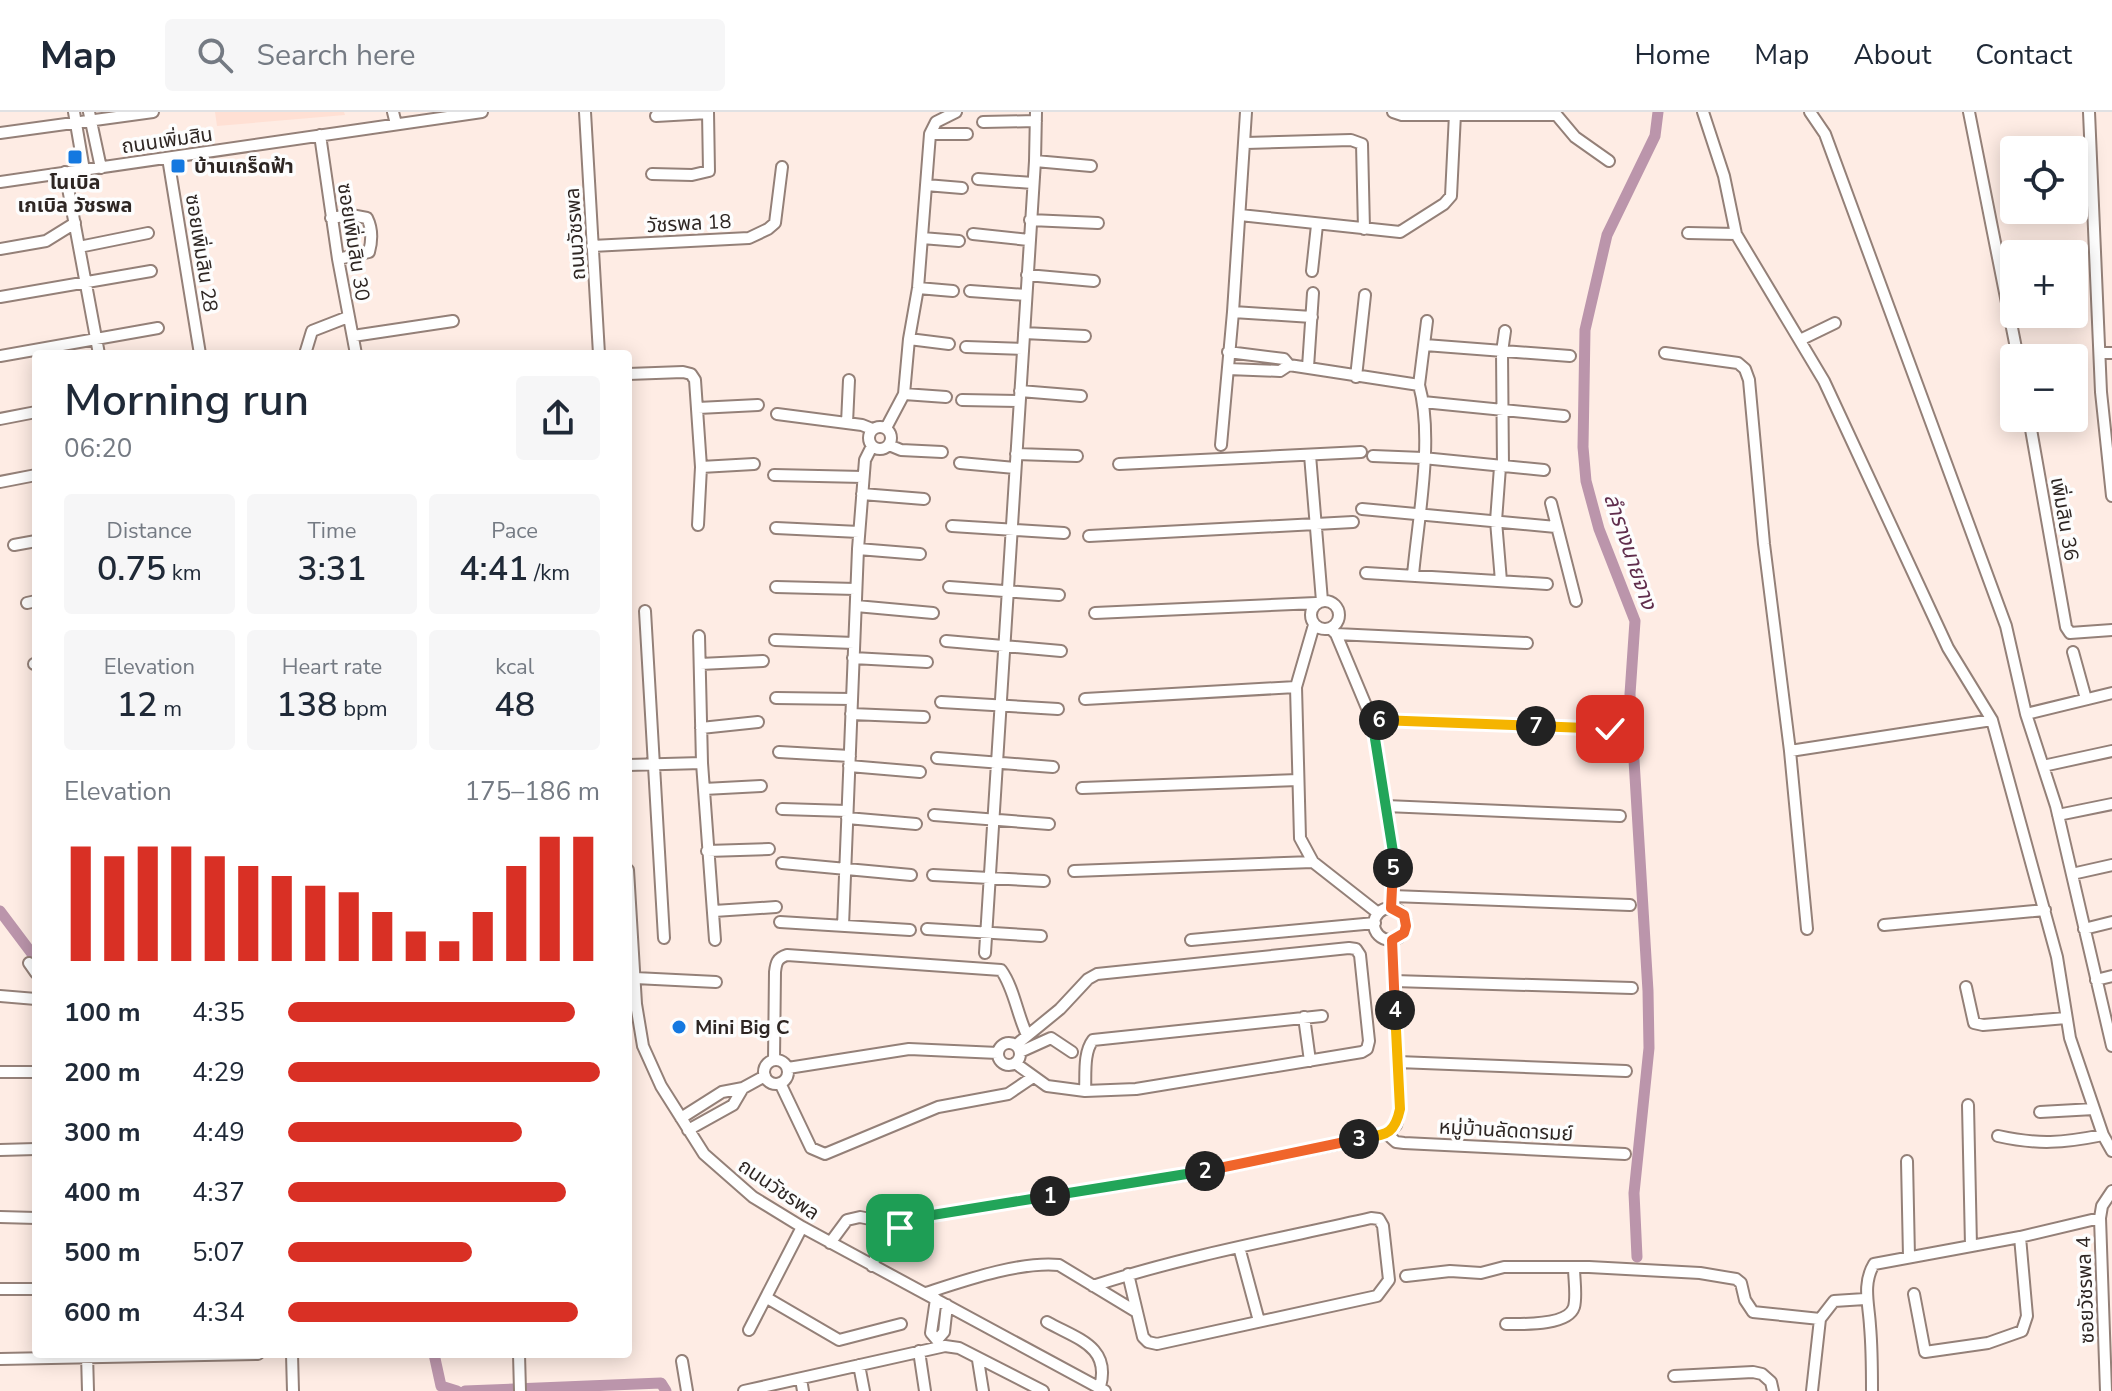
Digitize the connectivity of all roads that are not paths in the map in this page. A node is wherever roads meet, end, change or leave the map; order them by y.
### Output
1 (153, 112) edge
2 (393, 112) edge
3 (482, 112) edge
4 (585, 112) edge
5 (708, 112) edge
6 (956, 112) edge
7 (1246, 112) edge
8 (1393, 112) edge
9 (1703, 112) edge
10 (1810, 112) edge
11 (1969, 112) edge
12 (2089, 112) edge
13 (1455, 114) junction
14 (1555, 114) edge
15 (90, 116) edge
16 (656, 116) dead end
17 (74, 117) edge
18 (1036, 117) edge
19 (983, 122) dead end
20 (396, 124) junction
21 (0, 133) edge
22 (930, 134) junction
23 (967, 134) dead end
24 (320, 135) junction
25 (1246, 143) junction
26 (168, 158) junction
27 (1035, 161) junction
28 (1609, 161) dead end
29 (1091, 166) dead end
30 (782, 167) dead end
31 (101, 168) junction
32 (84, 170) junction
33 (65, 172) junction
34 (652, 174) dead end
35 (978, 179) dead end
36 (0, 182) edge
37 (1033, 183) junction
38 (926, 185) junction
39 (962, 188) dead end
40 (1240, 215) junction
41 (331, 218) junction
42 (1030, 220) junction
43 (75, 223) junction
44 (1098, 223) dead end
45 (1317, 225) junction
46 (1364, 229) junction
47 (148, 233) dead end
48 (1688, 233) dead end
49 (973, 234) dead end
50 (1736, 234) junction
51 (922, 238) junction
52 (1029, 240) junction
53 (959, 241) dead end
54 (592, 246) junction
55 (79, 247) junction
56 (0, 249) edge
57 (338, 259) junction
58 (151, 271) dead end
59 (1312, 271) dead end
60 (1027, 275) junction
61 (1094, 281) dead end
62 (86, 282) junction
63 (918, 288) junction
64 (953, 291) dead end
65 (970, 291) dead end
66 (1313, 293) dead end
67 (1026, 295) junction
68 (1365, 295) dead end
69 (0, 297) edge
70 (1233, 312) junction
71 (348, 317) junction
72 (1312, 317) junction
73 (453, 321) dead end
74 (1427, 321) dead end
75 (1835, 323) dead end
76 (158, 328) dead end
77 (1505, 331) dead end
78 (1024, 333) junction
79 (353, 336) junction
80 (1085, 336) dead end
81 (97, 339) junction
82 (909, 339) junction
83 (1800, 340) junction
84 (949, 344) dead end
85 (2015, 344) edge
86 (1425, 345) junction
87 (966, 347) dead end
88 (1022, 349) junction
89 (32, 350) edge
90 (34, 350) edge
91 (98, 350) edge
92 (199, 350) edge
93 (306, 350) edge
94 (355, 350) edge
95 (599, 350) edge
96 (1228, 352) junction
97 (1502, 352) junction
98 (1665, 353) dead end
99 (2106, 353) edge
100 (0, 356) edge
101 (1570, 356) dead end
102 (1289, 365) junction
103 (1308, 367) junction
104 (1228, 369) junction
105 (632, 374) edge
106 (1356, 377) junction
107 (849, 380) dead end
108 (1419, 385) junction
109 (904, 394) junction
110 (1019, 396) junction
111 (1081, 396) dead end
112 (946, 397) dead end
113 (962, 400) dead end
114 (1423, 402) junction
115 (758, 405) dead end
116 (698, 408) junction
117 (1502, 410) junction
118 (32, 413) edge
119 (777, 414) dead end
120 (1564, 416) dead end
121 (0, 419) edge
122 (847, 423) junction
123 (886, 428) junction
124 (872, 429) junction
125 (2031, 432) edge
126 (889, 445) junction
127 (1221, 445) dead end
128 (872, 446) junction
129 (942, 452) dead end
130 (1361, 452) dead end
131 (1016, 454) junction
132 (1310, 455) junction
133 (1077, 456) dead end
134 (1373, 456) dead end
135 (1423, 458) junction
136 (960, 463) dead end
137 (2110, 463) edge
138 (754, 464) dead end
139 (1119, 464) dead end
140 (701, 467) junction
141 (1501, 467) junction
142 (1015, 468) junction
143 (1544, 470) dead end
144 (774, 475) dead end
145 (32, 476) edge
146 (863, 477) junction
147 (0, 482) edge
148 (862, 494) junction
149 (2112, 496) edge
150 (924, 499) dead end
151 (1551, 503) dead end
152 (1362, 509) dead end
153 (1418, 515) junction
154 (1496, 521) junction
155 (1353, 522) dead end
156 (1317, 523) junction
157 (698, 525) dead end
158 (952, 526) dead end
159 (1556, 527) junction
160 (776, 528) dead end
161 (1011, 529) junction
162 (859, 532) junction
163 (1064, 533) dead end
164 (1089, 536) dead end
165 (32, 542) edge
166 (14, 545) dead end
167 (858, 549) junction
168 (920, 554) dead end
169 (1366, 573) dead end
170 (1413, 575) junction
171 (1501, 581) junction
172 (1547, 584) dead end
173 (776, 587) dead end
174 (949, 587) dead end
175 (856, 589) junction
176 (1007, 591) junction
177 (1059, 595) dead end
178 (1576, 601) dead end
179 (1319, 602) junction
180 (856, 606) junction
181 (645, 611) dead end
182 (933, 613) dead end
183 (1095, 613) dead end
184 (1314, 625) junction
185 (2112, 630) edge
186 (1334, 632) junction
187 (699, 636) dead end
188 (775, 640) dead end
189 (946, 641) dead end
190 (854, 643) junction
191 (1527, 643) dead end
192 (1005, 647) junction
193 (1061, 651) dead end
194 (2073, 652) dead end
195 (853, 658) junction
196 (763, 661) dead end
197 (927, 662) dead end
198 (700, 664) junction
199 (1296, 687) junction
200 (2112, 693) edge
201 (776, 698) dead end
202 (852, 699) junction
203 (1085, 699) dead end
204 (2086, 699) junction
205 (941, 702) dead end
206 (1000, 706) junction
207 (1058, 709) dead end
208 (851, 714) junction
209 (2026, 714) junction
210 (924, 717) dead end
211 (1372, 720) junction
212 (1992, 720) junction
213 (758, 722) dead end
214 (701, 728) junction
215 (1610, 729) dead end
216 (1790, 751) junction
217 (2112, 751) edge
218 (779, 752) dead end
219 (937, 758) dead end
220 (849, 761) junction
221 (702, 763) junction
222 (997, 763) junction
223 (632, 765) edge
224 (654, 765) junction
225 (2043, 766) junction
226 (1053, 767) dead end
227 (920, 772) dead end
228 (1298, 780) junction
229 (761, 786) dead end
230 (1082, 788) dead end
231 (704, 789) junction
232 (2112, 804) edge
233 (1386, 806) junction
234 (782, 809) dead end
235 (847, 814) junction
236 (934, 815) dead end
237 (2058, 815) junction
238 (1620, 816) dead end
239 (993, 820) junction
240 (916, 824) dead end
241 (1049, 824) dead end
242 (769, 849) dead end
243 (707, 851) junction
244 (1313, 862) junction
245 (782, 863) dead end
246 (2112, 865) edge
247 (845, 869) junction
248 (1074, 871) dead end
249 (2072, 874) junction
250 (911, 875) dead end
251 (933, 875) dead end
252 (990, 876) junction
253 (1044, 881) dead end
254 (1392, 896) junction
255 (1630, 905) dead end
256 (776, 907) dead end
257 (1391, 908) junction
258 (2045, 910) junction
259 (714, 911) junction
260 (1377, 918) junction
261 (780, 922) dead end
262 (2112, 922) edge
263 (1884, 925) dead end
264 (843, 926) junction
265 (927, 929) dead end
266 (1807, 929) dead end
267 (2084, 929) junction
268 (910, 930) dead end
269 (986, 931) junction
270 (1041, 936) dead end
271 (664, 938) dead end
272 (715, 940) dead end
273 (1191, 940) dead end
274 (1392, 940) junction
275 (985, 953) dead end
276 (29, 963) dead end
277 (32, 967) edge
278 (2112, 976) edge
279 (2096, 980) junction
280 (1394, 981) junction
281 (716, 982) dead end
282 (632, 986) edge
283 (1966, 987) dead end
284 (1632, 988) dead end
285 (0, 996) edge
286 (32, 999) edge
287 (632, 1004) edge
288 (1322, 1016) dead end
289 (1304, 1017) junction
290 (2066, 1018) junction
291 (2110, 1030) edge
292 (1027, 1035) junction
293 (2112, 1046) edge
294 (1018, 1048) junction
295 (1072, 1052) dead end
296 (998, 1053) junction
297 (774, 1060) junction
298 (1310, 1061) junction
299 (1398, 1062) junction
300 (1015, 1063) junction
301 (788, 1068) junction
302 (1626, 1071) dead end
303 (0, 1072) edge
304 (32, 1072) edge
305 (765, 1076) junction
306 (1033, 1077) junction
307 (780, 1083) junction
308 (743, 1088) junction
309 (1085, 1091) junction
310 (1968, 1105) dead end
311 (2094, 1109) junction
312 (2040, 1112) dead end
313 (681, 1118) junction
314 (688, 1130) junction
315 (1387, 1134) junction
316 (2103, 1135) junction
317 (1998, 1136) dead end
318 (32, 1149) edge
319 (0, 1150) edge
320 (2112, 1151) edge
321 (1625, 1154) dead end
322 (1907, 1161) dead end
323 (2112, 1191) edge
324 (0, 1217) edge
325 (32, 1218) edge
326 (2100, 1218) junction
327 (908, 1219) junction
328 (880, 1221) junction
329 (802, 1227) junction
330 (885, 1233) junction
331 (2020, 1237) junction
332 (830, 1243) junction
333 (1971, 1246) junction
334 (1239, 1247) junction
335 (1909, 1257) junction
336 (872, 1266) junction
337 (1574, 1267) junction
338 (1128, 1274) junction
339 (1406, 1276) dead end
340 (1093, 1286) junction
341 (0, 1289) edge
342 (32, 1289) edge
343 (1914, 1294) dead end
344 (931, 1296) junction
345 (767, 1298) junction
346 (1865, 1299) junction
347 (947, 1305) junction
348 (1135, 1311) junction
349 (1820, 1319) junction
350 (1259, 1321) junction
351 (1047, 1322) dead end
352 (901, 1324) dead end
353 (1506, 1324) dead end
354 (749, 1330) dead end
355 (937, 1344) junction
356 (919, 1351) junction
357 (32, 1358) edge
358 (87, 1358) edge
359 (292, 1358) edge
360 (519, 1358) edge
361 (0, 1359) edge
362 (978, 1360) junction
363 (682, 1361) dead end
364 (859, 1365) junction
365 (1674, 1376) dead end
366 (801, 1379) junction
367 (1103, 1389) edge
368 (88, 1391) edge
369 (293, 1391) edge
370 (520, 1391) edge
371 (687, 1391) edge
372 (744, 1391) edge
373 (803, 1391) edge
374 (864, 1391) edge
375 (925, 1391) edge
376 (983, 1391) edge
377 (1043, 1391) edge
378 (1773, 1391) edge
379 (1812, 1391) edge
380 (1872, 1391) edge
381 (2106, 1391) edge

1 - 15 street
2 - 20 street
3 - 20 street, ถนนเพิ่มสิน
4 - 54 street, ถนนวัชรพล
5 - 16 street
5 - 34 street
6 - 22 street
7 - 25 street
8 - 13 street
9 - 50 street
10 - 209 street
11 - 85 street
12 - 99 street
13 - 14 street
13 - 46 street
14 - 28 street
15 - 17 street
15 - 31 street
17 - 21 street
17 - 32 street
18 - 19 street
18 - 27 street
20 - 24 street, ถนนเพิ่มสิน
22 - 23 street
22 - 38 street
24 - 26 street, ถนนเพิ่มสิน
24 - 41 street, ซอยเพิ่มสิน 30
25 - 40 street
25 - 46 street
26 - 31 street, ถนนเพิ่มสิน
26 - 92 street, ซอยเพิ่มสิน 28
27 - 29 street
27 - 37 street
30 - 54 street, วัชรพล 18
31 - 32 street, ถนนเพิ่มสิน
32 - 33 street, ถนนเพิ่มสิน
33 - 36 street, ถนนเพิ่มสิน
33 - 43 street
35 - 37 street
37 - 42 street
38 - 39 street
38 - 51 street
40 - 45 street
40 - 70 street
41 - 57 street, ซอยเพิ่มสิน 30
41 - 57 street
42 - 44 street
42 - 52 street
43 - 55 street
43 - 56 street
45 - 46 street
45 - 59 street
47 - 55 street
48 - 50 street
49 - 52 street
50 - 83 street
51 - 53 street
51 - 63 street
52 - 60 street
54 - 95 street, ถนนวัชรพล
55 - 62 street
57 - 71 street, ซอยเพิ่มสิน 30
58 - 62 street
60 - 61 street
60 - 67 street
62 - 69 street
62 - 81 street
63 - 64 street
63 - 82 street
65 - 67 street
66 - 72 street
67 - 78 street
68 - 106 street
70 - 72 street
70 - 96 street
71 - 79 street, ซอยเพิ่มสิน 30
71 - 93 street
72 - 103 street
73 - 79 street
74 - 86 street
75 - 83 street
76 - 81 street
77 - 97 street
78 - 80 street
78 - 88 street
79 - 94 street, ซอยเพิ่มสิน 30
81 - 90 street
81 - 91 street
82 - 84 street
82 - 109 street
83 - 212 street
86 - 97 street
86 - 108 street
87 - 88 street
88 - 110 street
89 - 100 street
96 - 102 street
96 - 104 street
97 - 101 street
97 - 117 street
98 - 216 street
99 - 137 street
102 - 103 street
102 - 104 street
103 - 106 street
104 - 127 street
105 - 116 street
106 - 108 street
107 - 122 street
108 - 114 street
109 - 112 street
109 - 123 street
110 - 111 street
110 - 113 street
110 - 131 street
114 - 117 street
114 - 135 street
115 - 116 street
116 - 140 street
117 - 120 street
117 - 141 street
118 - 121 street
119 - 122 street
122 - 124 street
123 - 124 street
123 - 126 street
124 - 128 street
125 - 185 street, เพิ่มสิน 36
126 - 128 street
126 - 129 street
128 - 146 street
130 - 132 street
131 - 133 street
131 - 142 street
132 - 139 street
132 - 156 street
134 - 135 street
135 - 141 street
135 - 153 street
136 - 142 street
137 - 149 street
138 - 140 street
140 - 157 street
141 - 143 street
141 - 154 street
142 - 161 street
144 - 146 street
145 - 147 street
146 - 148 street
148 - 150 street
148 - 162 street
151 - 159 street
152 - 153 street
153 - 154 street
153 - 170 street
154 - 159 street
154 - 171 street
155 - 156 street
156 - 164 street
156 - 179 street
158 - 161 street
159 - 178 street
160 - 162 street
161 - 163 street
161 - 176 street
162 - 167 street
165 - 166 street
167 - 168 street
167 - 175 street
169 - 170 street
170 - 171 street
171 - 172 street
173 - 175 street
174 - 176 street
175 - 180 street
176 - 177 street
176 - 192 street
179 - 183 street
179 - 184 street
179 - 186 street
180 - 182 street
180 - 190 street
181 - 224 street
184 - 186 street
184 - 199 street
186 - 191 street
186 - 211 street
187 - 198 street
188 - 190 street
189 - 192 street
190 - 195 street
192 - 193 street
192 - 206 street
194 - 204 street
195 - 197 street
195 - 202 street
196 - 198 street
198 - 214 street
199 - 203 street
199 - 228 street
200 - 204 street
201 - 202 street
202 - 208 street
204 - 209 street
205 - 206 street
206 - 207 street
206 - 222 street
208 - 210 street
208 - 220 street
209 - 225 street
211 - 215 street
211 - 233 street
212 - 216 street
212 - 258 street
213 - 214 street
214 - 221 street
216 - 266 street
217 - 225 street
218 - 220 street
219 - 222 street
220 - 227 street
220 - 235 street
221 - 224 street
221 - 231 street
222 - 226 street
222 - 239 street
223 - 224 street
224 - 271 street
225 - 237 street
228 - 230 street
228 - 244 street
229 - 231 street
231 - 243 street
232 - 237 street
233 - 238 street
233 - 254 street
234 - 235 street
235 - 240 street
235 - 247 street
236 - 239 street
237 - 249 street
239 - 241 street
239 - 252 street
242 - 243 street
243 - 259 street
244 - 248 street
244 - 260 street
245 - 247 street
246 - 249 street
247 - 250 street
247 - 264 street
249 - 267 street
251 - 252 street
252 - 253 street
252 - 269 street
254 - 255 street
254 - 257 street
256 - 259 street
257 - 260 street
257 - 274 street
258 - 263 street
258 - 290 street
259 - 272 street
260 - 273 street
260 - 274 street
261 - 264 street
262 - 267 street
264 - 268 street
265 - 269 street
267 - 279 street
269 - 270 street
269 - 275 street
274 - 280 street
276 - 277 street
278 - 279 street
279 - 291 street
280 - 284 street
280 - 299 street
281 - 282 street
282 - 287 street, ถนนวัชรพล
283 - 290 street
285 - 286 street
287 - 313 street, ถนนวัชรพล
288 - 289 street
289 - 298 street
289 - 309 street
290 - 311 street
291 - 293 street
292 - 294 street
292 - 297 street
292 - 298 street
294 - 295 street
294 - 296 street
294 - 300 street
296 - 300 street
296 - 301 street
297 - 301 street
297 - 305 street
298 - 309 street
299 - 302 street
299 - 315 street
300 - 306 street
301 - 307 street
303 - 304 street
305 - 307 street
305 - 308 street
306 - 307 street
306 - 309 street
308 - 313 street
308 - 314 street
310 - 333 street
311 - 312 street
311 - 316 street
313 - 314 street, ถนนวัชรพล
314 - 329 street, ถนนวัชรพล
315 - 321 street, หมู่บ้านลัดดารมย์
315 - 327 street, หมู่บ้านลัดดารมย์
316 - 317 street
316 - 320 street
318 - 319 street
322 - 335 street
323 - 326 street, ซอยวัชรพล 4
324 - 325 street
326 - 331 street
326 - 381 street, ซอยวัชรพล 4
327 - 328 street, หมู่บ้านลัดดารมย์
327 - 330 street, หมู่บ้านลัดดารมย์
328 - 330 street
328 - 332 street, หมู่บ้านลัดดารมย์
329 - 332 street, ถนนวัชรพล
329 - 345 street
330 - 336 street
331 - 333 street
331 - 343 street
332 - 336 street, ถนนวัชรพล
333 - 335 street
334 - 338 street
334 - 350 street
334 - 350 street
335 - 346 street
336 - 344 street, ถนนวัชรพล
337 - 339 street
337 - 349 street
337 - 353 street
338 - 340 street
338 - 348 street
340 - 344 street
340 - 348 street
341 - 342 street
344 - 347 street, ถนนวัชรพล
344 - 355 street
345 - 352 street
345 - 354 street
346 - 349 street
346 - 380 street
347 - 355 street
347 - 367 street, ถนนวัชรพล
348 - 350 street
349 - 379 street
351 - 367 street
355 - 356 street
355 - 362 street
356 - 364 street
356 - 375 street
357 - 361 street
358 - 368 street
359 - 369 street
360 - 370 street
362 - 376 street
362 - 377 street
363 - 371 street
364 - 366 street
364 - 374 street
365 - 378 street
366 - 372 street
366 - 373 street

